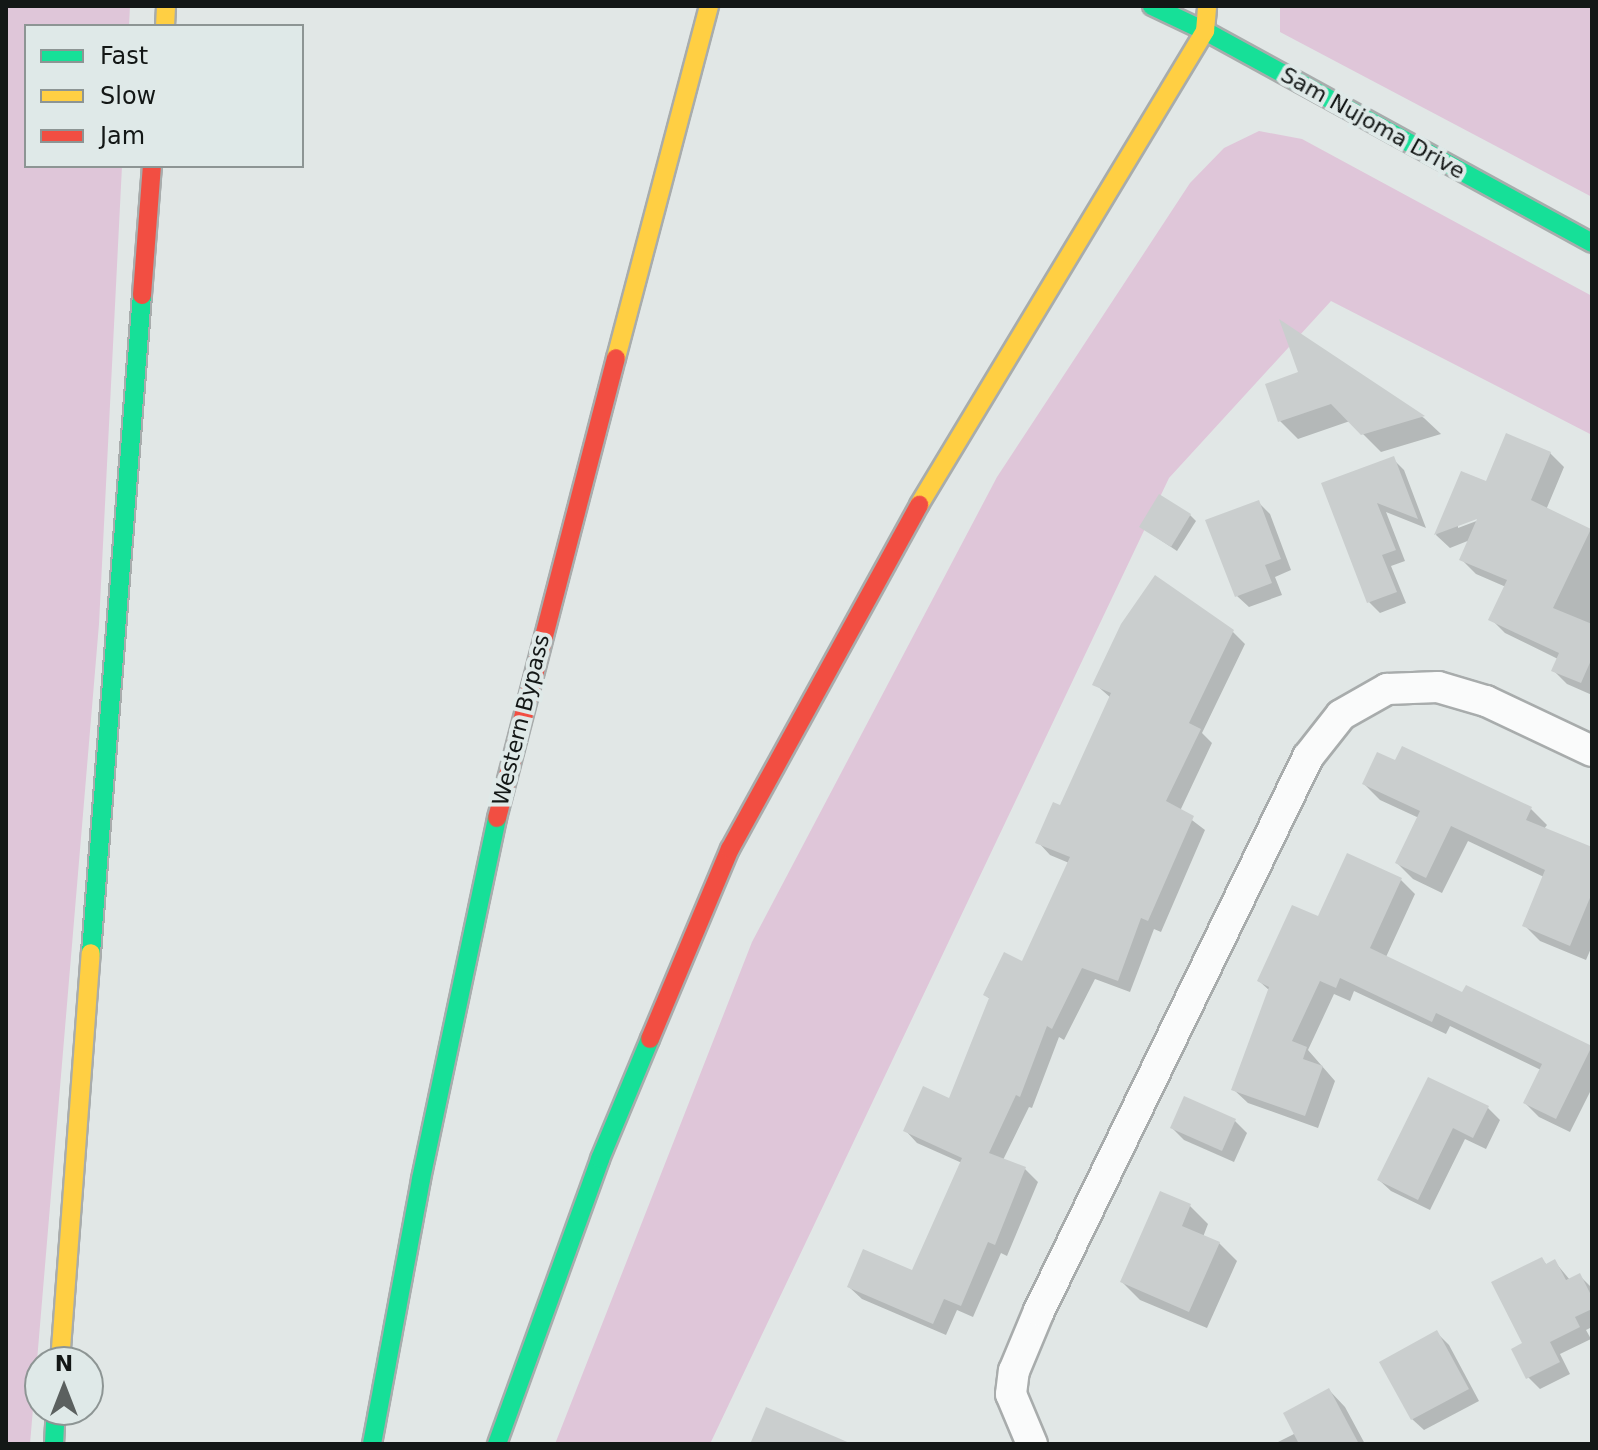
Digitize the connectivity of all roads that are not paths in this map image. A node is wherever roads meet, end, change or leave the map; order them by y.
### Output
1 (709, 6) edge
2 (1152, 6) edge
3 (1207, 6) edge
4 (1205, 31) junction
5 (152, 168) edge
6 (1592, 243) edge
7 (1592, 751) edge
8 (61, 1346) edge
9 (372, 1444) edge
10 (497, 1444) edge
11 (1032, 1444) edge

1 - 9 highway, Western Bypass
2 - 4 highway, Sam Nujoma Drive
3 - 4 highway
4 - 6 highway, Sam Nujoma Drive
4 - 10 highway
5 - 8 highway
7 - 11 street

